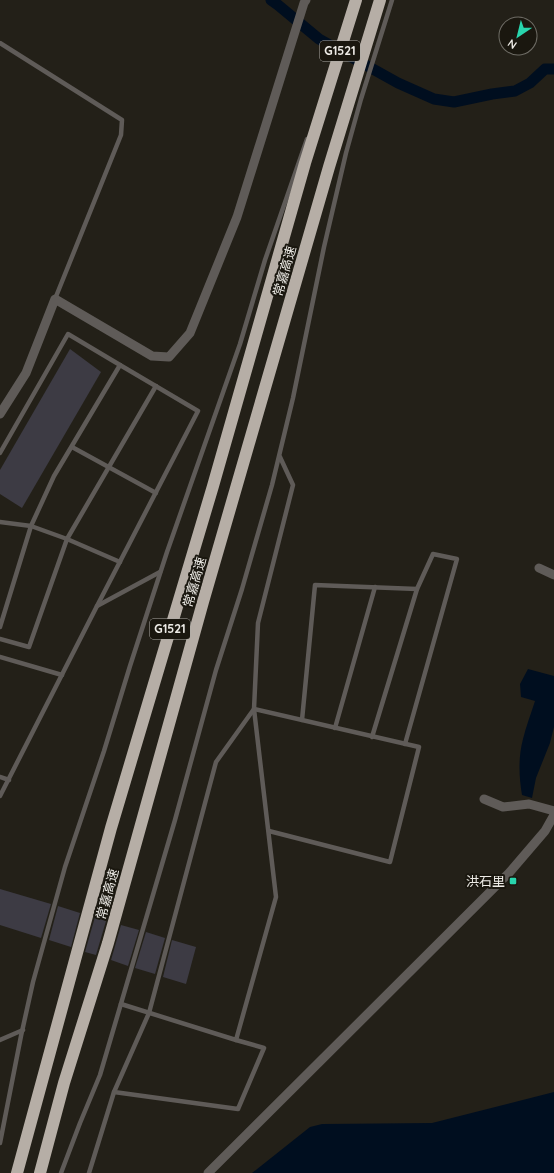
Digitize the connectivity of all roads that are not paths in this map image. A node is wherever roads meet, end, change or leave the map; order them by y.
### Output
1 (356, 0) edge
2 (380, 0) edge
3 (392, 0) edge
4 (305, 2) edge
5 (0, 43) edge
6 (328, 87) junction
7 (55, 299) junction
8 (120, 365) junction
9 (156, 386) junction
10 (0, 414) edge
11 (72, 447) junction
12 (0, 453) edge
13 (279, 456) junction
14 (156, 493) junction
15 (0, 522) edge
16 (32, 526) junction
17 (68, 539) junction
18 (120, 562) junction
19 (539, 568) dead end
20 (160, 572) junction
21 (554, 575) edge
22 (375, 587) junction
23 (417, 589) junction
24 (98, 606) junction
25 (0, 627) edge
26 (0, 640) edge
27 (0, 657) edge
28 (62, 675) junction
29 (254, 709) junction
30 (302, 720) junction
31 (335, 728) junction
32 (372, 737) junction
33 (405, 744) junction
34 (0, 777) edge
35 (9, 780) junction
36 (0, 796) edge
37 (484, 799) dead end
38 (554, 811) edge
39 (554, 815) edge
40 (268, 831) junction
41 (121, 1004) junction
42 (149, 1013) junction
43 (22, 1030) junction
44 (0, 1040) edge
45 (236, 1040) junction
46 (114, 1092) junction
47 (0, 1143) edge
48 (17, 1173) edge
49 (40, 1173) edge
50 (61, 1173) edge
51 (89, 1173) edge
52 (208, 1173) edge

1 - 6 highway, 常嘉高速 / G1521
2 - 49 highway, 常嘉高速 / G1521
3 - 13 lane
4 - 7 street
5 - 7 lane
6 - 20 lane
6 - 48 highway, 常嘉高速 / G1521
7 - 10 street
8 - 9 lane
8 - 11 lane
8 - 12 lane
9 - 14 lane
9 - 17 lane
11 - 14 lane
11 - 16 lane
13 - 29 lane
13 - 41 lane
14 - 18 lane
15 - 16 lane
16 - 17 lane
16 - 25 lane
17 - 18 lane
17 - 26 lane
18 - 24 lane
19 - 21 street
20 - 24 lane
20 - 43 lane
22 - 23 lane
22 - 30 lane
22 - 31 lane
23 - 32 lane
23 - 33 lane
24 - 28 lane
27 - 28 lane
28 - 35 lane
29 - 30 lane
29 - 40 lane
29 - 42 lane
30 - 31 lane
31 - 32 lane
32 - 33 lane
33 - 40 lane
34 - 35 lane
35 - 36 lane
37 - 38 street
39 - 52 street
40 - 45 lane
41 - 42 lane
41 - 50 lane
42 - 45 lane
42 - 46 lane
43 - 44 lane
43 - 47 lane
45 - 46 lane
46 - 51 lane

